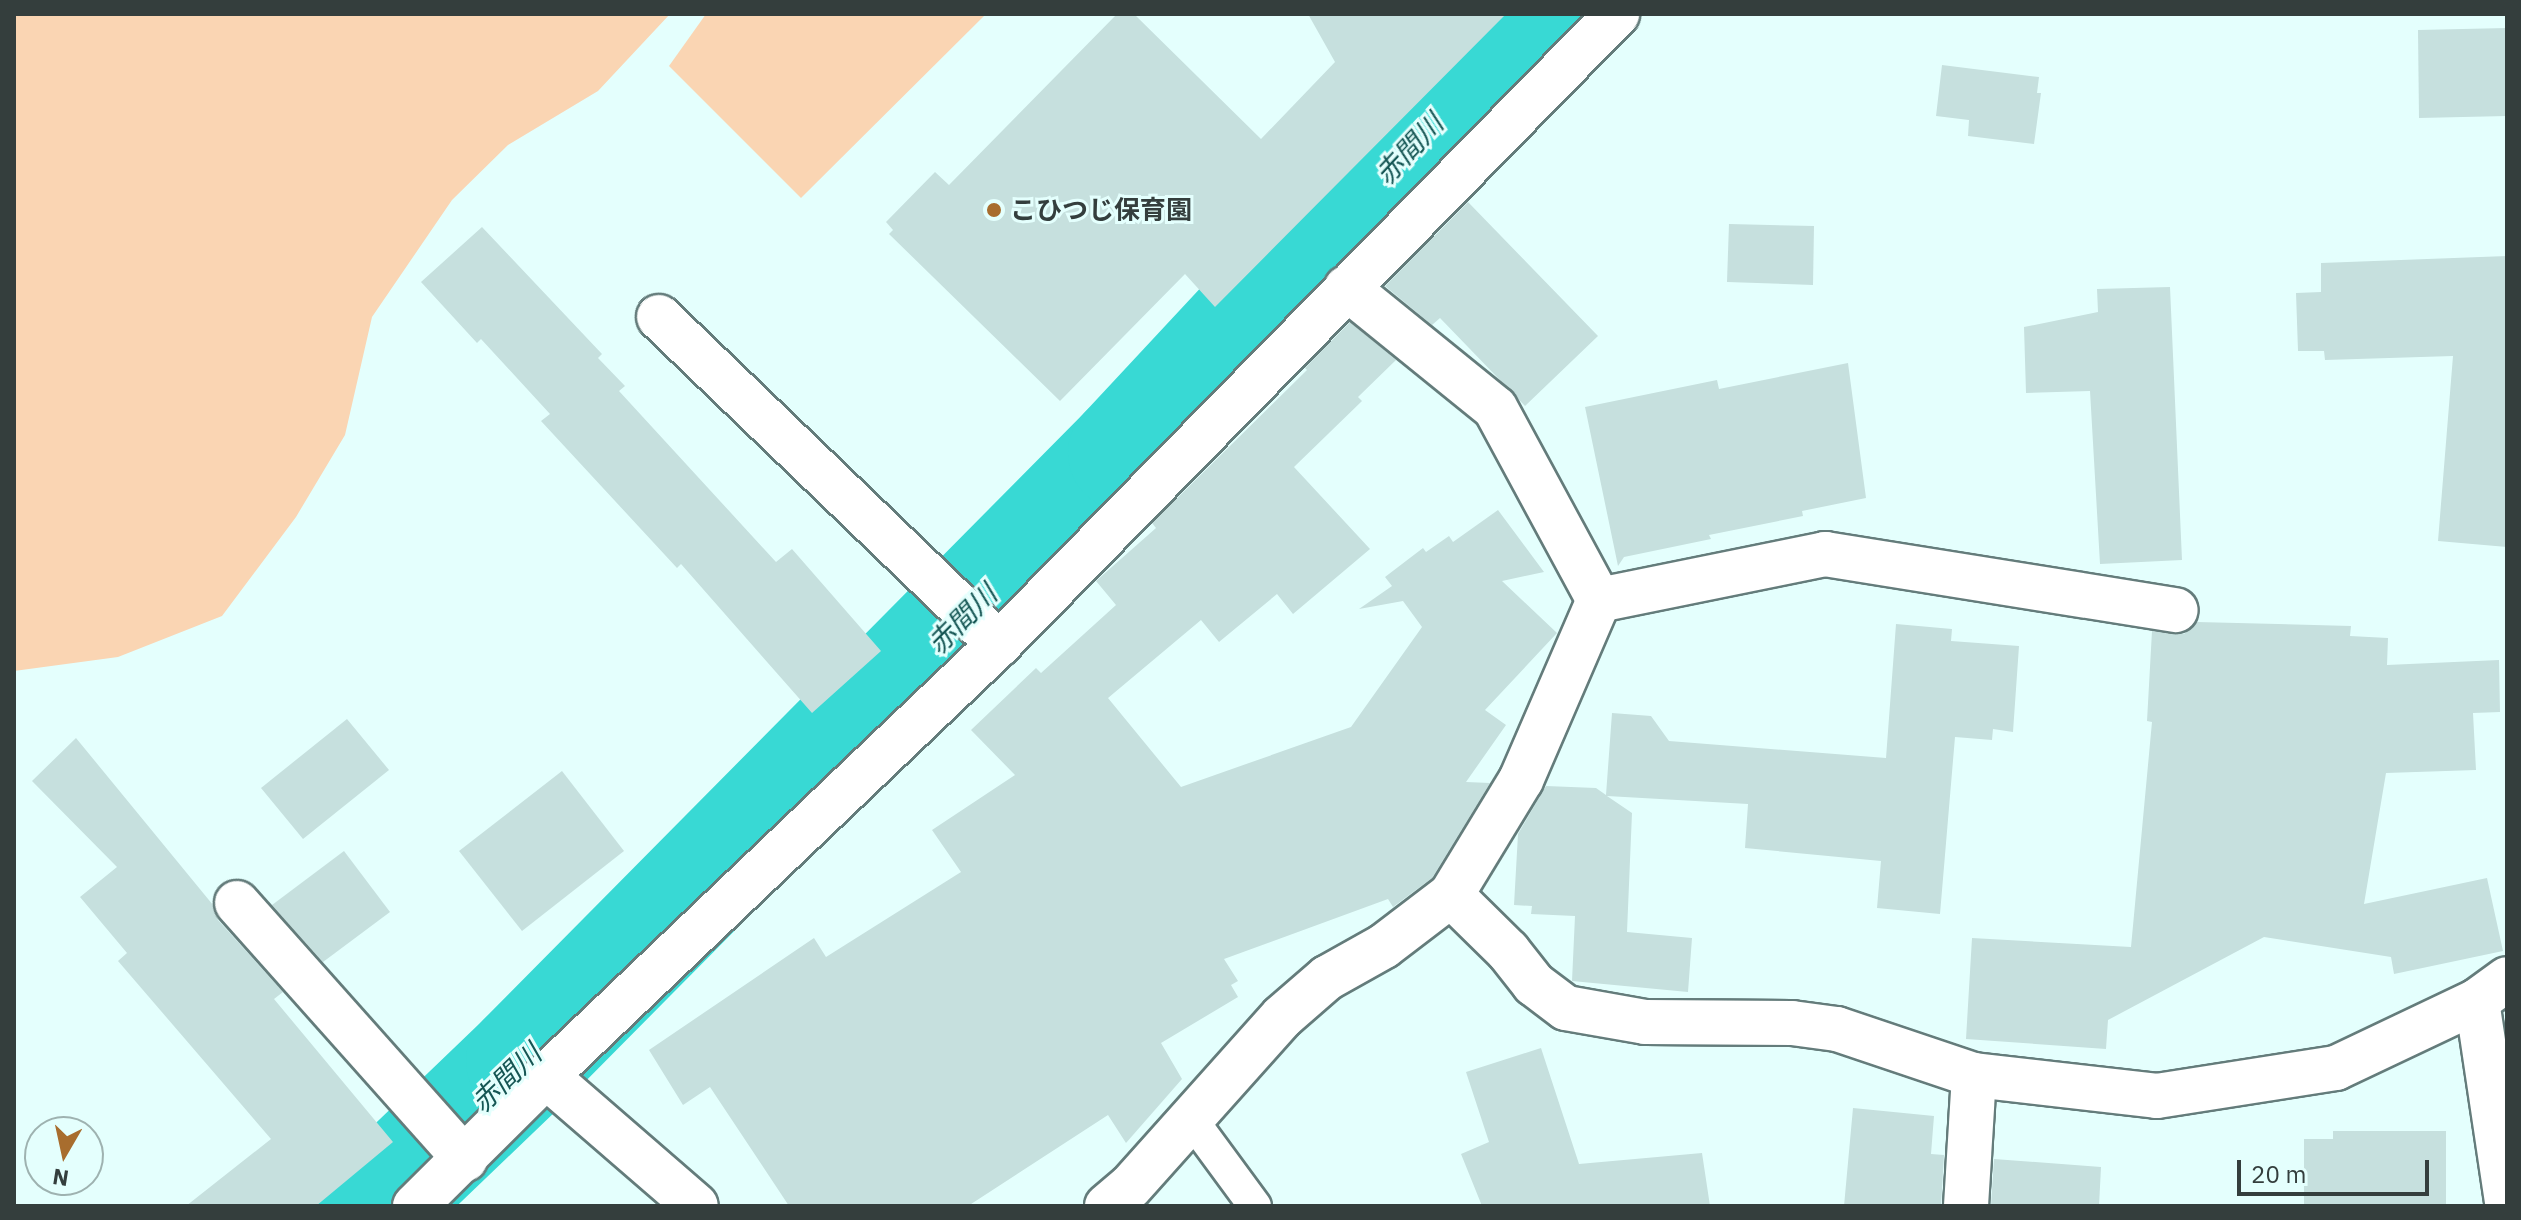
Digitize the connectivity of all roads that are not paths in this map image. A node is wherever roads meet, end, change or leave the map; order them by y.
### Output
1 (1617, 14) edge
2 (1347, 288) junction
3 (659, 317) dead end
4 (1599, 600) junction
5 (2176, 610) dead end
6 (979, 623) junction
7 (1451, 895) junction
8 (237, 903) dead end
9 (2492, 990) edge
10 (1974, 1075) junction
11 (546, 1076) junction
12 (1191, 1119) junction
13 (458, 1152) junction
14 (2507, 1201) edge
15 (415, 1206) edge
16 (696, 1206) edge
17 (1107, 1206) edge
18 (1255, 1206) edge
19 (1966, 1206) edge

1 - 2 street
2 - 4 street
2 - 6 street
3 - 6 street
4 - 5 street
4 - 7 street
6 - 11 street
7 - 10 street
7 - 12 street
8 - 13 street
9 - 10 street
9 - 14 street
10 - 19 street
11 - 13 street
11 - 16 street
12 - 17 street
12 - 18 lane
13 - 15 street

